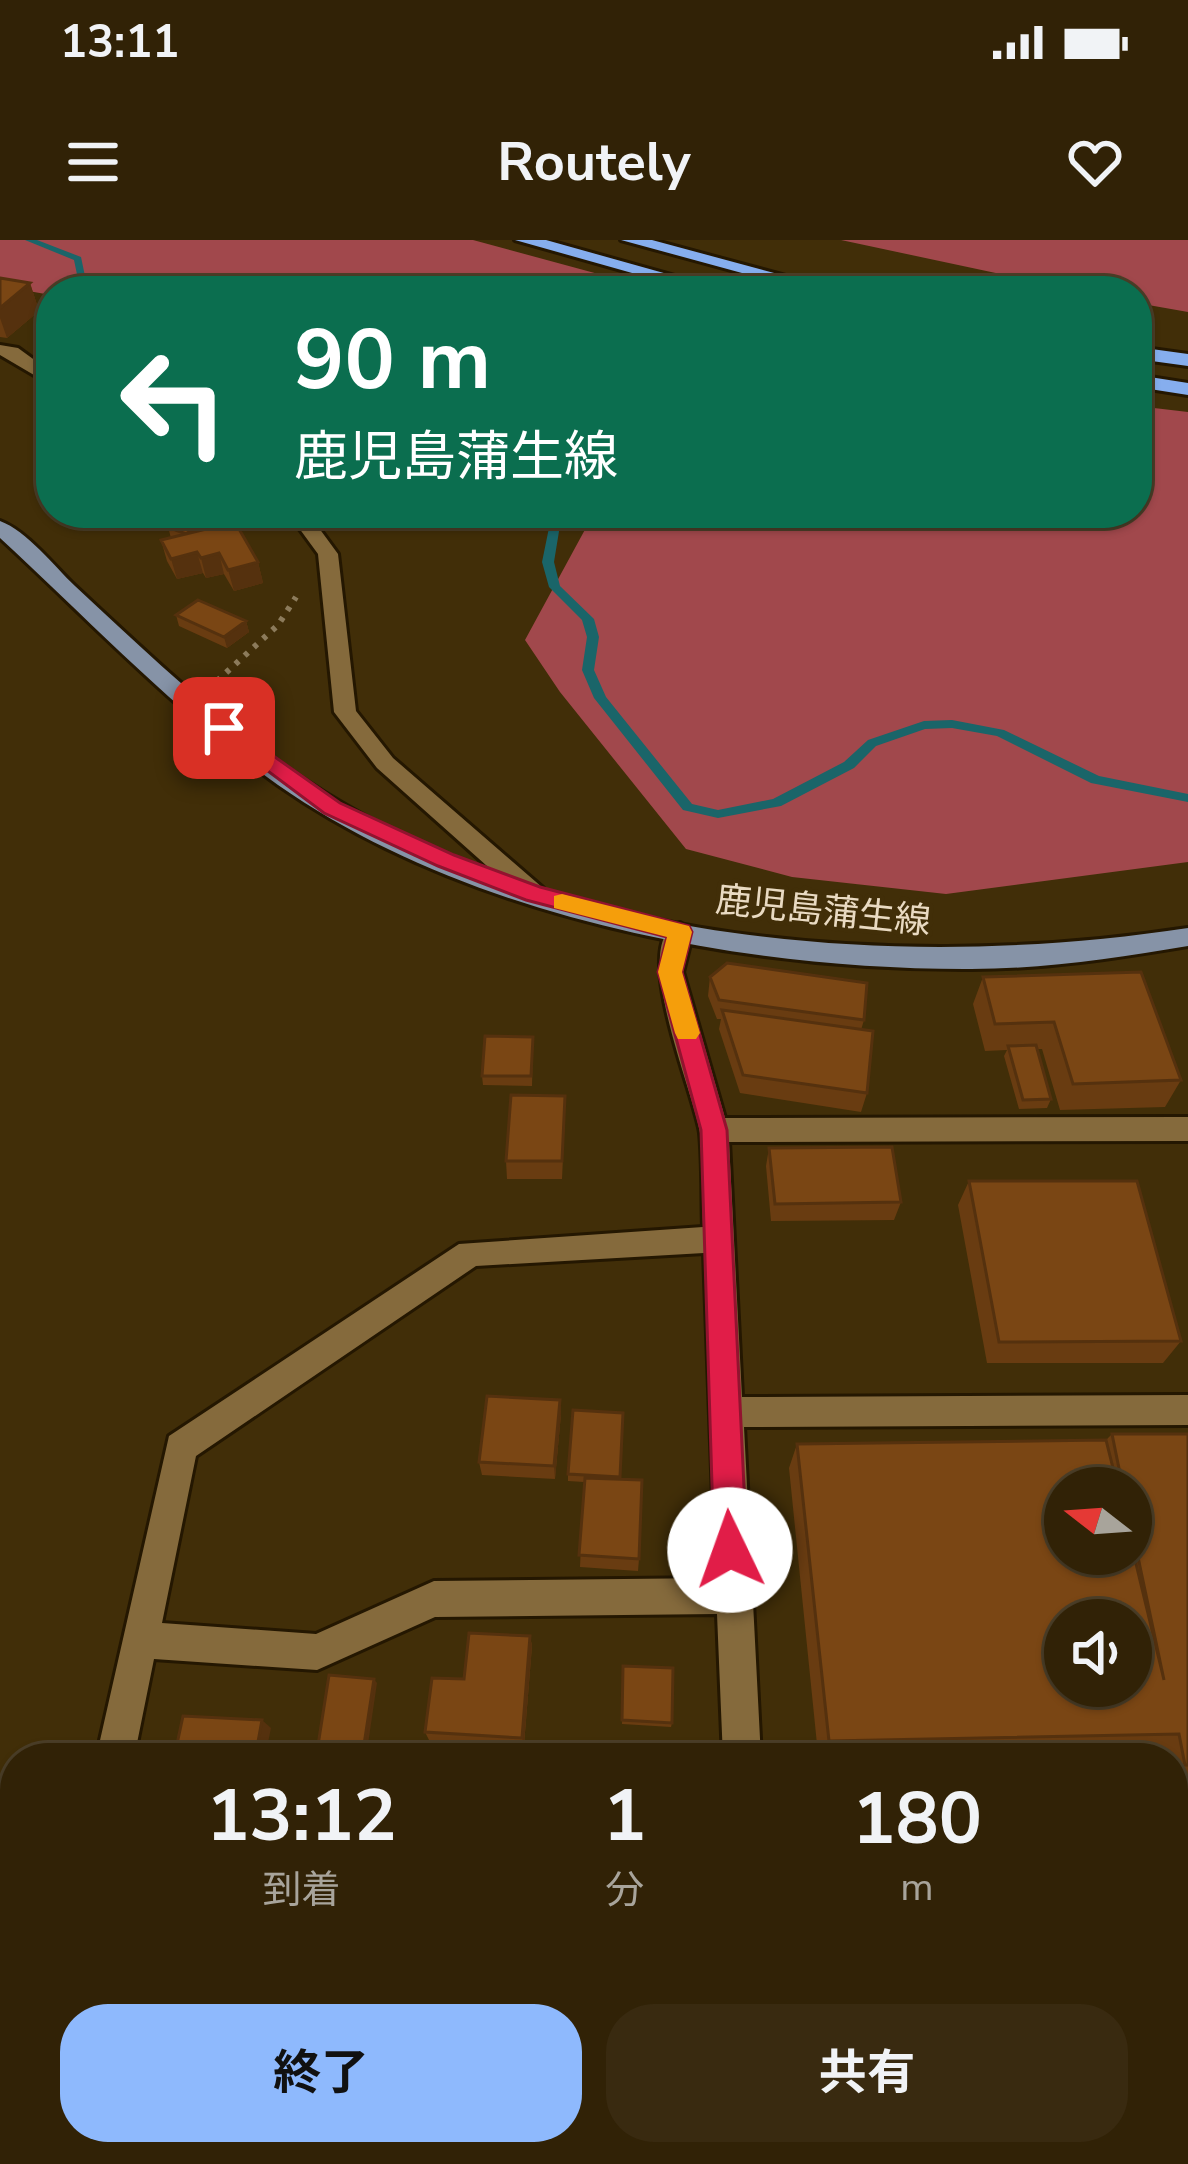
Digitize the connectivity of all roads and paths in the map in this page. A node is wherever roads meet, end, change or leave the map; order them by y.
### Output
1 (524, 240) edge
2 (629, 240) edge
3 (661, 276) edge
4 (772, 276) edge
5 (0, 350) edge
6 (1152, 354) edge
7 (1188, 360) edge
8 (36, 369) edge
9 (1152, 383) edge
10 (1188, 389) edge
11 (0, 527) edge
12 (309, 528) edge
13 (328, 554) junction
14 (191, 700) junction
15 (534, 894) junction
16 (680, 932) junction
17 (1188, 937) edge
18 (1188, 1129) edge
19 (714, 1130) junction
20 (718, 1239) junction
21 (1188, 1410) edge
22 (723, 1412) junction
23 (733, 1596) junction
24 (140, 1640) junction
25 (118, 1743) edge
26 (741, 1743) edge

1 - 3 highway
2 - 4 highway
5 - 8 street
6 - 7 highway
9 - 10 highway
11 - 14 main road, 鹿児島蒲生線
12 - 13 street
13 - 14 path
13 - 15 street
14 - 15 main road, 鹿児島蒲生線
15 - 16 main road, 鹿児島蒲生線
16 - 17 main road, 鹿児島蒲生線
16 - 19 street
18 - 19 street
19 - 20 street
20 - 22 street
20 - 24 street
21 - 22 street
22 - 23 street
23 - 24 street
23 - 26 street
24 - 25 street

